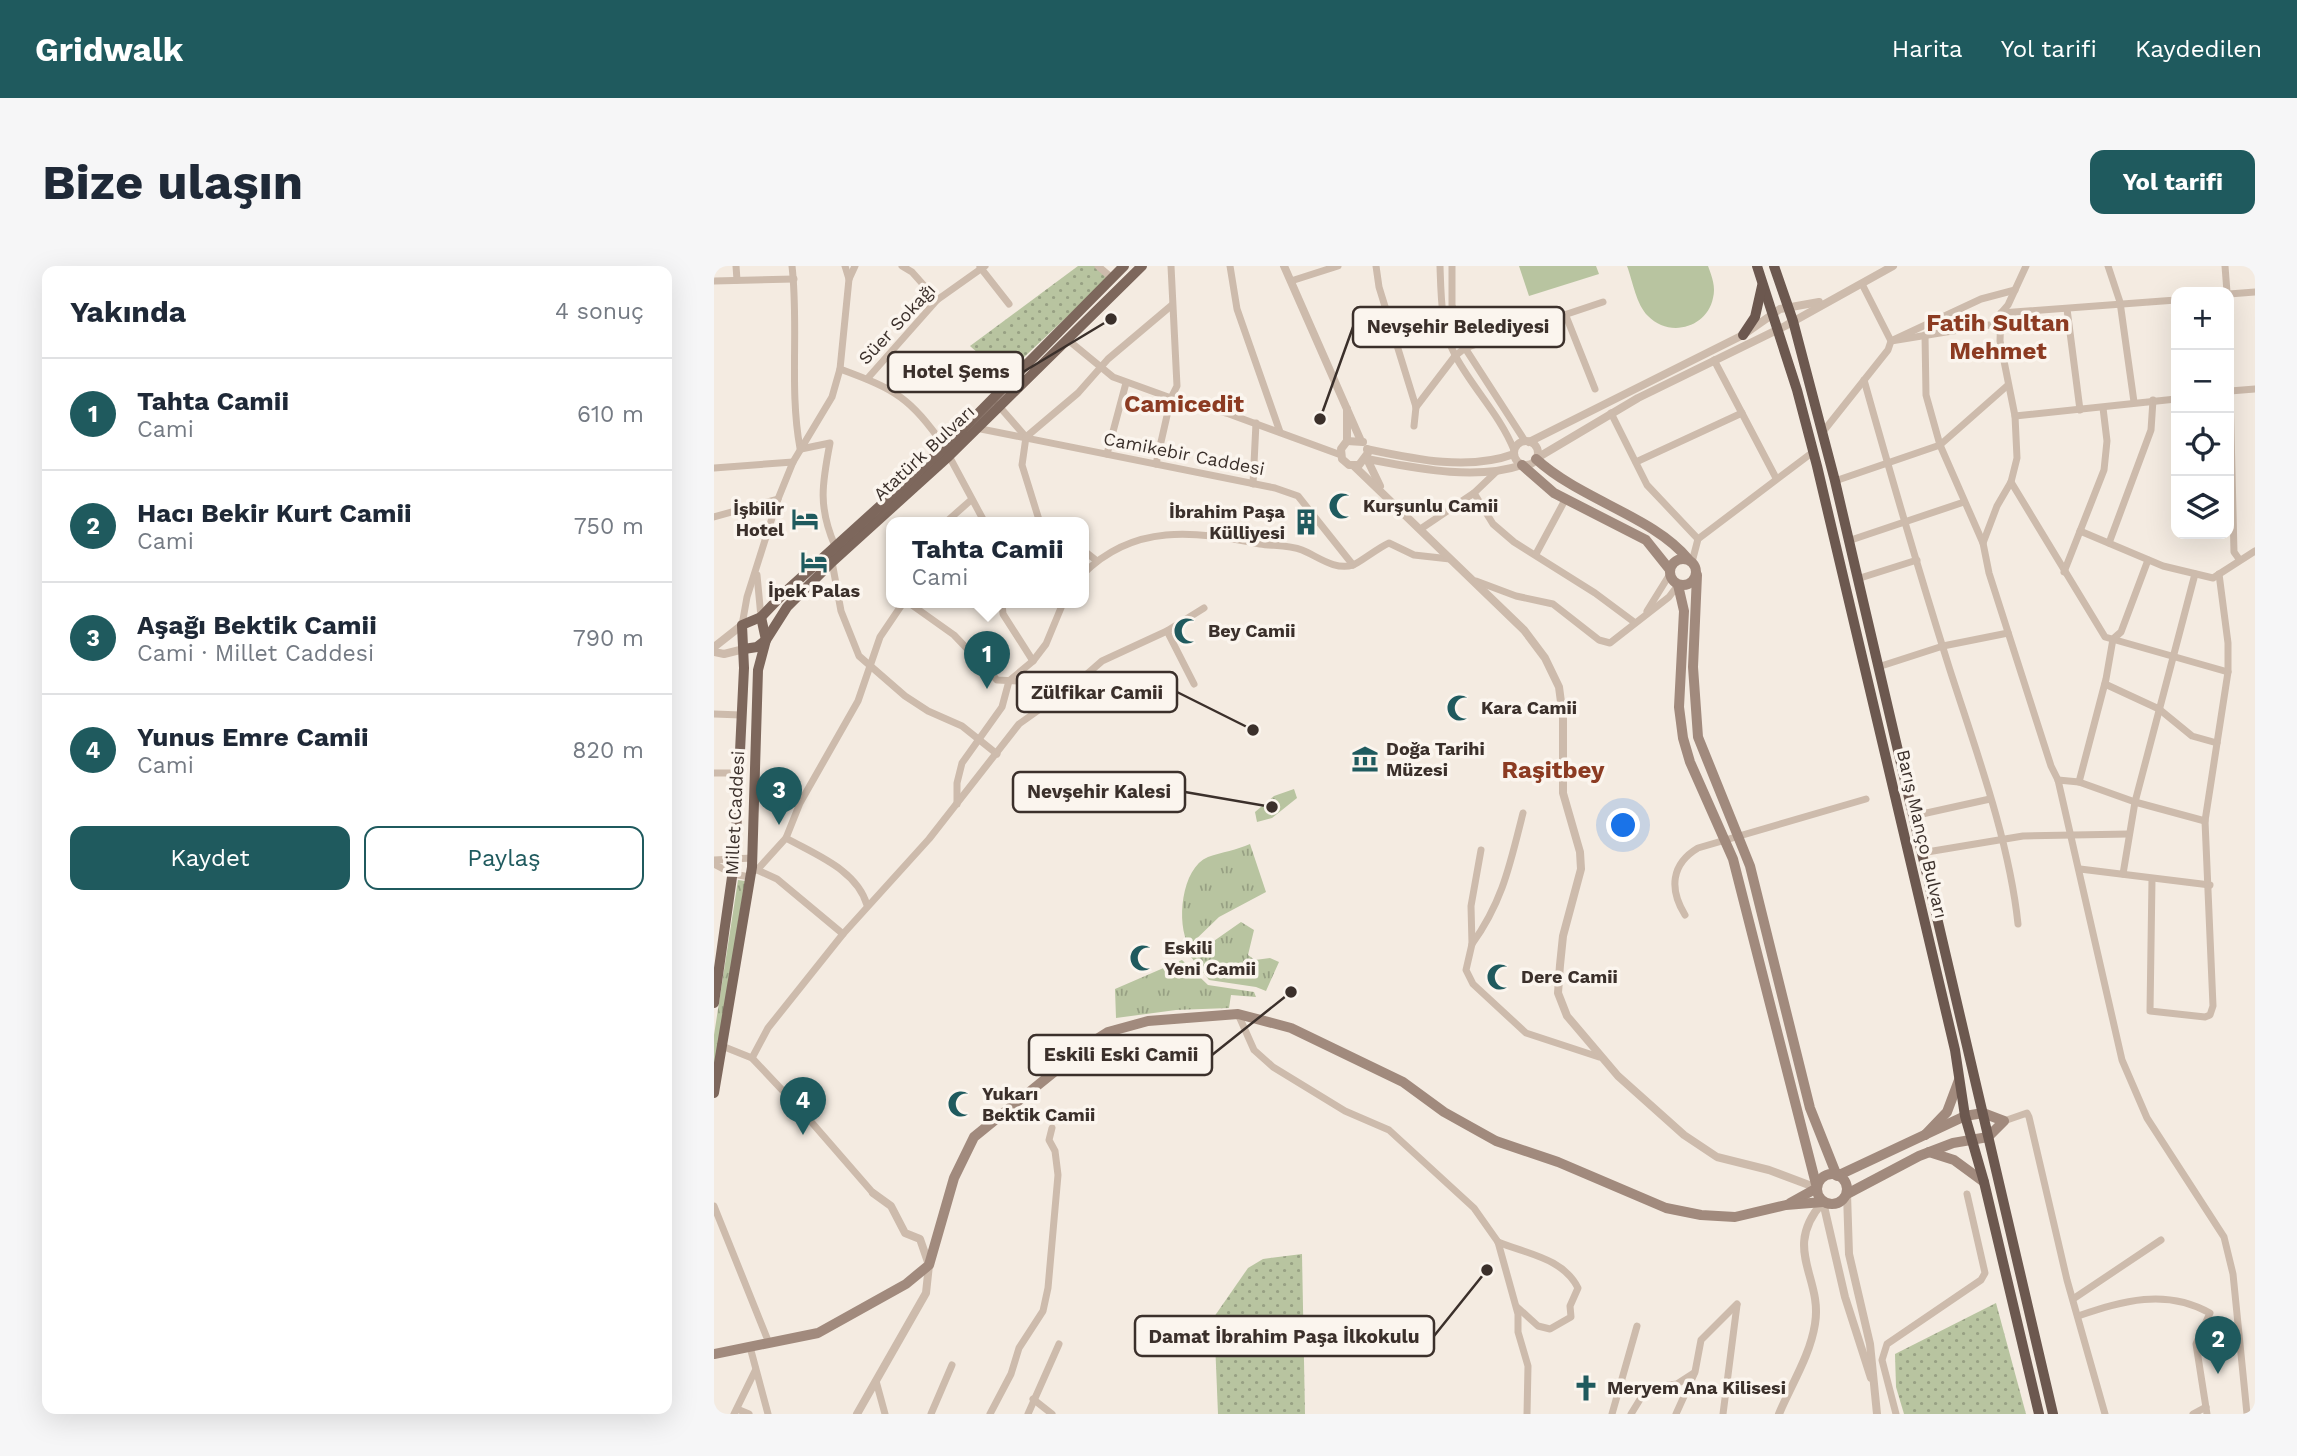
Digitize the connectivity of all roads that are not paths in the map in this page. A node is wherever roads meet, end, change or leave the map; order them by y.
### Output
1 (736, 266) edge
2 (792, 266) edge
3 (845, 266) edge
4 (855, 266) edge
5 (902, 266) edge
6 (1098, 266) edge
7 (1124, 266) edge
8 (1142, 266) edge
9 (1171, 266) edge
10 (1230, 266) edge
11 (1284, 266) edge
12 (1338, 266) edge
13 (1376, 266) edge
14 (1440, 266) edge
15 (1452, 266) edge
16 (1757, 266) edge
17 (1774, 266) edge
18 (1893, 266) edge
19 (2026, 266) edge
20 (2108, 266) edge
21 (2225, 266) edge
22 (982, 267) edge
23 (1875, 271) edge
24 (1112, 278) junction
25 (793, 279) junction
26 (849, 279) junction
27 (737, 280) junction
28 (714, 281) edge
29 (1291, 281) junction
30 (1763, 283) junction
31 (1862, 284) junction
32 (2227, 287) edge
33 (2015, 290) junction
34 (2255, 292) edge
35 (2234, 293) edge
36 (1828, 299) junction
37 (937, 300) junction
38 (2171, 300) edge
39 (1603, 302) dead end
40 (2120, 302) junction
41 (1009, 304) dead end
42 (1172, 305) junction
43 (1788, 308) junction
44 (2067, 309) junction
45 (2001, 313) junction
46 (1772, 315) junction
47 (1566, 316) junction
48 (1793, 321) junction
49 (2000, 328) junction
50 (1776, 329) junction
51 (1059, 331) junction
52 (1743, 335) junction
53 (1925, 335) junction
54 (1068, 340) junction
55 (1891, 341) junction
56 (1465, 348) junction
57 (1455, 356) junction
58 (1714, 360) junction
59 (1099, 367) junction
60 (840, 369) junction
61 (867, 379) junction
62 (1864, 380) junction
63 (1126, 383) junction
64 (2008, 385) junction
65 (1595, 389) dead end
66 (2255, 389) edge
67 (2234, 391) edge
68 (1171, 398) junction
69 (2171, 399) edge
70 (2153, 400) junction
71 (2134, 402) junction
72 (998, 405) junction
73 (1416, 407) junction
74 (2103, 408) junction
75 (1347, 409) junction
76 (2080, 410) junction
77 (1611, 413) junction
78 (1742, 413) junction
79 (2230, 413) edge
80 (2015, 416) junction
81 (1256, 424) junction
82 (1414, 426) dead end
83 (976, 428) junction
84 (1280, 432) junction
85 (1821, 433) junction
86 (1026, 437) junction
87 (1347, 441) junction
88 (1361, 441) junction
89 (1527, 442) junction
90 (1940, 445) junction
91 (801, 449) junction
92 (1367, 449) junction
93 (947, 451) junction
94 (1514, 452) junction
95 (1813, 452) junction
96 (1107, 454) junction
97 (1341, 455) junction
98 (1367, 458) junction
99 (1536, 458) junction
100 (1887, 461) junction
101 (793, 462) junction
102 (1636, 462) junction
103 (1157, 464) junction
104 (1522, 465) junction
105 (1354, 466) junction
106 (714, 468) edge
107 (1496, 472) junction
108 (1776, 478) junction
109 (1835, 481) junction
110 (2011, 482) junction
111 (1254, 484) junction
112 (1381, 489) junction
113 (1474, 493) junction
114 (778, 499) junction
115 (971, 500) junction
116 (1565, 500) junction
117 (1964, 502) junction
118 (714, 517) edge
119 (952, 517) edge
120 (981, 517) edge
121 (1038, 517) edge
122 (1904, 522) junction
123 (1422, 528) junction
124 (2080, 531) junction
125 (1698, 539) junction
126 (1848, 541) junction
127 (1983, 543) junction
128 (2109, 543) junction
129 (835, 547) junction
130 (2255, 551) edge
131 (1536, 554) junction
132 (1089, 555) edge
133 (1450, 559) junction
134 (2239, 559) junction
135 (1917, 560) junction
136 (2148, 560) junction
137 (1097, 561) junction
138 (1690, 561) junction
139 (832, 562) junction
140 (1353, 565) junction
141 (1089, 569) edge
142 (757, 571) junction
143 (1670, 572) junction
144 (2064, 572) junction
145 (2194, 574) junction
146 (2219, 574) junction
147 (1696, 575) junction
148 (1857, 579) junction
149 (1476, 581) junction
150 (1678, 585) junction
151 (900, 608) edge
152 (916, 608) edge
153 (1002, 608) edge
154 (1061, 608) edge
155 (1204, 608) dead end
156 (1644, 615) junction
157 (761, 617) junction
158 (1634, 622) junction
159 (742, 625) junction
160 (1167, 631) junction
161 (2008, 633) junction
162 (2113, 639) junction
163 (766, 640) junction
164 (1942, 646) junction
165 (744, 649) junction
166 (714, 650) edge
167 (2173, 656) junction
168 (1033, 661) junction
169 (868, 665) junction
170 (1878, 667) junction
171 (2228, 672) junction
172 (1009, 681) junction
173 (1194, 684) dead end
174 (2105, 684) junction
175 (1041, 706) junction
176 (2159, 709) junction
177 (714, 714) edge
178 (741, 715) junction
179 (978, 738) junction
180 (2217, 743) junction
181 (997, 754) junction
182 (714, 773) edge
183 (739, 773) junction
184 (2058, 780) junction
185 (2079, 782) junction
186 (1866, 799) dead end
187 (1990, 799) junction
188 (2135, 802) junction
189 (957, 804) junction
190 (1523, 813) dead end
191 (1913, 816) junction
192 (2205, 821) junction
193 (2129, 834) junction
194 (1740, 837) junction
195 (2072, 837) junction
196 (786, 838) junction
197 (2000, 839) junction
198 (1727, 842) junction
199 (1481, 850) dead end
200 (1922, 853) junction
201 (735, 856) junction
202 (714, 862) edge
203 (753, 868) junction
204 (2080, 869) junction
205 (733, 874) junction
206 (2123, 874) junction
207 (2152, 878) junction
208 (2210, 885) junction
209 (867, 905) junction
210 (1685, 915) dead end
211 (2018, 924) dead end
212 (843, 934) junction
213 (1472, 944) junction
214 (714, 1003) edge
215 (1238, 1014) junction
216 (722, 1046) junction
217 (1599, 1057) junction
218 (752, 1058) junction
219 (1959, 1080) junction
220 (714, 1093) edge
221 (1983, 1113) junction
222 (1965, 1116) junction
223 (2004, 1121) junction
224 (1052, 1128) dead end
225 (1988, 1137) junction
226 (1923, 1138) junction
227 (1971, 1141) junction
228 (1928, 1152) junction
229 (1838, 1176) junction
230 (1984, 1182) junction
231 (1817, 1188) junction
232 (873, 1193) joint
233 (1847, 1194) junction
234 (1967, 1194) dead end
235 (1823, 1202) junction
236 (1786, 1205) junction
237 (714, 1206) edge
238 (2161, 1240) dead end
239 (1498, 1242) junction
240 (929, 1265) junction
241 (2073, 1299) junction
242 (1514, 1300) junction
243 (2078, 1317) junction
244 (1637, 1326) dead end
245 (769, 1343) junction
246 (1059, 1344) dead end
247 (750, 1347) junction
248 (714, 1354) edge
249 (952, 1365) dead end
250 (755, 1370) junction
251 (1695, 1372) junction
252 (1885, 1374) junction
253 (1871, 1378) junction
254 (876, 1381) junction
255 (1033, 1399) junction
256 (2207, 1410) edge
257 (736, 1411) edge
258 (749, 1414) edge
259 (768, 1414) edge
260 (858, 1414) edge
261 (885, 1414) edge
262 (931, 1414) edge
263 (990, 1414) edge
264 (1028, 1414) edge
265 (1052, 1414) edge
266 (1527, 1414) edge
267 (1612, 1414) edge
268 (1631, 1414) edge
269 (1676, 1414) edge
270 (1723, 1414) edge
271 (1779, 1414) edge
272 (1877, 1414) edge
273 (1896, 1414) edge
274 (2039, 1414) edge
275 (2053, 1414) edge
276 (2105, 1414) edge
277 (2193, 1414) edge
278 (2247, 1414) edge

1 - 27 street
2 - 25 street
3 - 26 street
4 - 26 street
5 - 37 street
6 - 24 street
7 - 24 main road, Atatürk Bulvarı
8 - 54 main road, Atatürk Bulvarı
9 - 42 street
10 - 84 street
11 - 29 street
12 - 29 street
13 - 73 street
14 - 57 street
15 - 56 street
16 - 30 highway, Barış Manço Bulvarı
17 - 43 highway, Barış Manço Bulvarı
18 - 23 street
19 - 33 street
20 - 40 street
21 - 32 street
22 - 37 street, Süer Sokağı
22 - 41 street
23 - 31 street
24 - 51 main road, Atatürk Bulvarı
25 - 27 street
25 - 91 street
26 - 60 street
27 - 28 street
29 - 75 street
30 - 46 highway, Barış Manço Bulvarı
30 - 52 highway
31 - 36 street
31 - 55 street
33 - 45 street
33 - 55 street
34 - 35 street
36 - 43 street
36 - 48 street
37 - 61 street, Süer Sokağı
38 - 40 street
39 - 47 street
40 - 44 street
40 - 71 street
42 - 59 street
42 - 68 street
43 - 46 street
43 - 48 highway, Barış Manço Bulvarı
44 - 45 street
44 - 76 street
45 - 49 street
46 - 50 highway, Barış Manço Bulvarı
46 - 52 street
47 - 56 street
47 - 65 street
48 - 50 street
48 - 85 highway, Barış Manço Bulvarı
49 - 53 street
49 - 64 street
50 - 58 street
50 - 95 highway, Barış Manço Bulvarı
51 - 54 main road
51 - 93 main road, Atatürk Bulvarı
52 - 89 street
53 - 55 street
53 - 90 street
54 - 59 street
54 - 72 main road, Atatürk Bulvarı
55 - 62 street
56 - 57 street
56 - 89 street
57 - 73 street
57 - 94 street
58 - 77 street
58 - 78 street
59 - 63 street
59 - 86 street
60 - 61 street
60 - 91 street
61 - 93 street
62 - 85 street
62 - 100 street
63 - 68 street
63 - 96 street
64 - 80 street
64 - 90 street
66 - 67 street
68 - 81 street
68 - 103 street
69 - 70 street
70 - 71 street
70 - 128 street
71 - 74 street
72 - 83 main road, Atatürk Bulvarı
72 - 86 street
73 - 82 street
74 - 76 street
74 - 124 street
75 - 87 street
75 - 88 street
76 - 80 street
77 - 99 street
77 - 102 street
78 - 102 street
78 - 108 street
79 - 134 street
80 - 110 street
81 - 84 street
81 - 111 street
83 - 86 street, Camikebir Caddesi
83 - 93 main road, Atatürk Bulvarı
84 - 97 street
85 - 109 highway, Barış Manço Bulvarı
86 - 96 street, Camikebir Caddesi
86 - 121 street
87 - 88 street
87 - 97 street
88 - 92 street
89 - 94 street
89 - 99 street
90 - 100 street
90 - 117 street
91 - 101 street
91 - 129 street
92 - 94 street
92 - 98 street
93 - 115 street
93 - 129 main road, Atatürk Bulvarı
93 - 139 main road, Atatürk Bulvarı
94 - 104 street
95 - 108 street
95 - 219 highway, Barış Manço Bulvarı
96 - 103 street, Camikebir Caddesi
97 - 105 street
98 - 105 street
98 - 107 street
98 - 112 street
99 - 104 street
99 - 138 main road
100 - 109 street
100 - 122 street
101 - 106 street
101 - 114 street
102 - 125 street
103 - 111 street, Camikebir Caddesi
104 - 107 street
104 - 116 main road
105 - 112 street
107 - 113 street
108 - 125 street
109 - 126 highway, Barış Manço Bulvarı
110 - 127 street
110 - 144 street
111 - 140 street, Camikebir Caddesi
112 - 123 street
113 - 123 street
113 - 131 street
114 - 118 street
114 - 142 street
115 - 119 street
115 - 120 street
116 - 131 street
116 - 143 main road
117 - 122 street
117 - 127 street
122 - 126 street
122 - 135 street
123 - 133 street
124 - 128 street
124 - 144 street
125 - 138 street
126 - 148 highway, Barış Manço Bulvarı
127 - 161 street
128 - 136 street
129 - 157 main road, Atatürk Bulvarı
130 - 134 street
131 - 158 street
132 - 137 street
133 - 140 street
133 - 149 street
134 - 146 street
135 - 148 street
135 - 164 street
136 - 145 street
136 - 162 street
137 - 140 street
137 - 141 street
138 - 143 main road
138 - 147 main road
139 - 163 main road, Atatürk Bulvarı
139 - 169 street
142 - 157 street
142 - 159 street
143 - 150 main road
143 - 156 street
144 - 162 street
145 - 146 street
145 - 167 street
146 - 171 street
147 - 150 main road
147 - 194 main road
148 - 170 highway, Barış Manço Bulvarı
149 - 158 street
149 - 217 street
150 - 156 street
150 - 198 main road
151 - 169 street
152 - 172 street
153 - 168 street
154 - 168 street
155 - 160 street
156 - 158 street
157 - 159 main road
157 - 163 main road, Millet Caddesi
159 - 165 main road, Millet Caddesi
159 - 166 street
160 - 173 street
160 - 175 street
161 - 164 street
161 - 184 street
162 - 167 street
162 - 174 street
163 - 165 main road
163 - 203 main road, Millet Caddesi
164 - 170 street
164 - 187 street
165 - 166 street
165 - 178 main road, Millet Caddesi
167 - 171 street
167 - 176 street
168 - 172 street
169 - 179 street
169 - 196 street
170 - 191 highway, Barış Manço Bulvarı
171 - 180 street
172 - 175 street
172 - 179 street
174 - 176 street
174 - 185 street
175 - 181 street
176 - 180 street
176 - 188 street
177 - 178 street
178 - 183 main road, Millet Caddesi
179 - 181 street
179 - 189 street
180 - 192 street
181 - 189 street
182 - 183 street
183 - 201 main road, Millet Caddesi
184 - 185 street
184 - 195 street
185 - 188 street
186 - 194 street
187 - 191 street
187 - 197 street
188 - 192 street
188 - 193 street
189 - 209 street
190 - 213 street
191 - 200 highway, Barış Manço Bulvarı
192 - 208 street
193 - 195 street
193 - 206 street
194 - 198 street
194 - 229 main road
195 - 197 street
195 - 204 street
196 - 203 street
196 - 209 street
197 - 200 street
197 - 211 street
198 - 210 street
198 - 231 main road
199 - 213 street
200 - 221 highway, Barış Manço Bulvarı
201 - 202 street
201 - 203 street
201 - 205 main road, Millet Caddesi
202 - 205 street
203 - 205 street
203 - 212 street
203 - 216 main road, Millet Caddesi
204 - 206 street
204 - 278 street
205 - 214 main road, Millet Caddesi
206 - 207 street
207 - 208 street
207 - 208 street
209 - 212 street
212 - 218 street
213 - 217 street
215 - 236 main road
215 - 239 street
215 - 240 main road
216 - 218 street
216 - 220 main road, Millet Caddesi
217 - 231 street
218 - 232 street
219 - 222 highway, Barış Manço Bulvarı
219 - 226 main road
221 - 222 main road
221 - 223 main road
221 - 225 highway, Barış Manço Bulvarı
222 - 226 main road
222 - 227 highway, Barış Manço Bulvarı
223 - 225 main road
223 - 241 street
224 - 263 street
225 - 227 main road
225 - 275 highway, Barış Manço Bulvarı
226 - 229 main road
227 - 228 main road
227 - 230 highway, Barış Manço Bulvarı
228 - 230 main road
228 - 233 main road
229 - 231 main road
229 - 233 main road
230 - 274 highway, Barış Manço Bulvarı
231 - 235 main road
231 - 236 main road
232 - 240 street
233 - 235 main road
233 - 253 street
234 - 252 street
235 - 236 main road
235 - 253 street
235 - 271 street
237 - 245 street
238 - 241 street
239 - 242 street
239 - 242 street
240 - 245 main road
240 - 254 street
241 - 243 street
242 - 266 street
243 - 256 street
243 - 276 street
244 - 267 street
245 - 247 main road
246 - 255 street
247 - 248 main road
247 - 250 street
249 - 262 street
250 - 257 street
250 - 259 street
251 - 268 street
251 - 269 street
251 - 270 street
252 - 253 street
252 - 273 street
253 - 272 street
254 - 260 street
254 - 261 street
255 - 264 street
255 - 265 street
256 - 277 street
257 - 258 street

